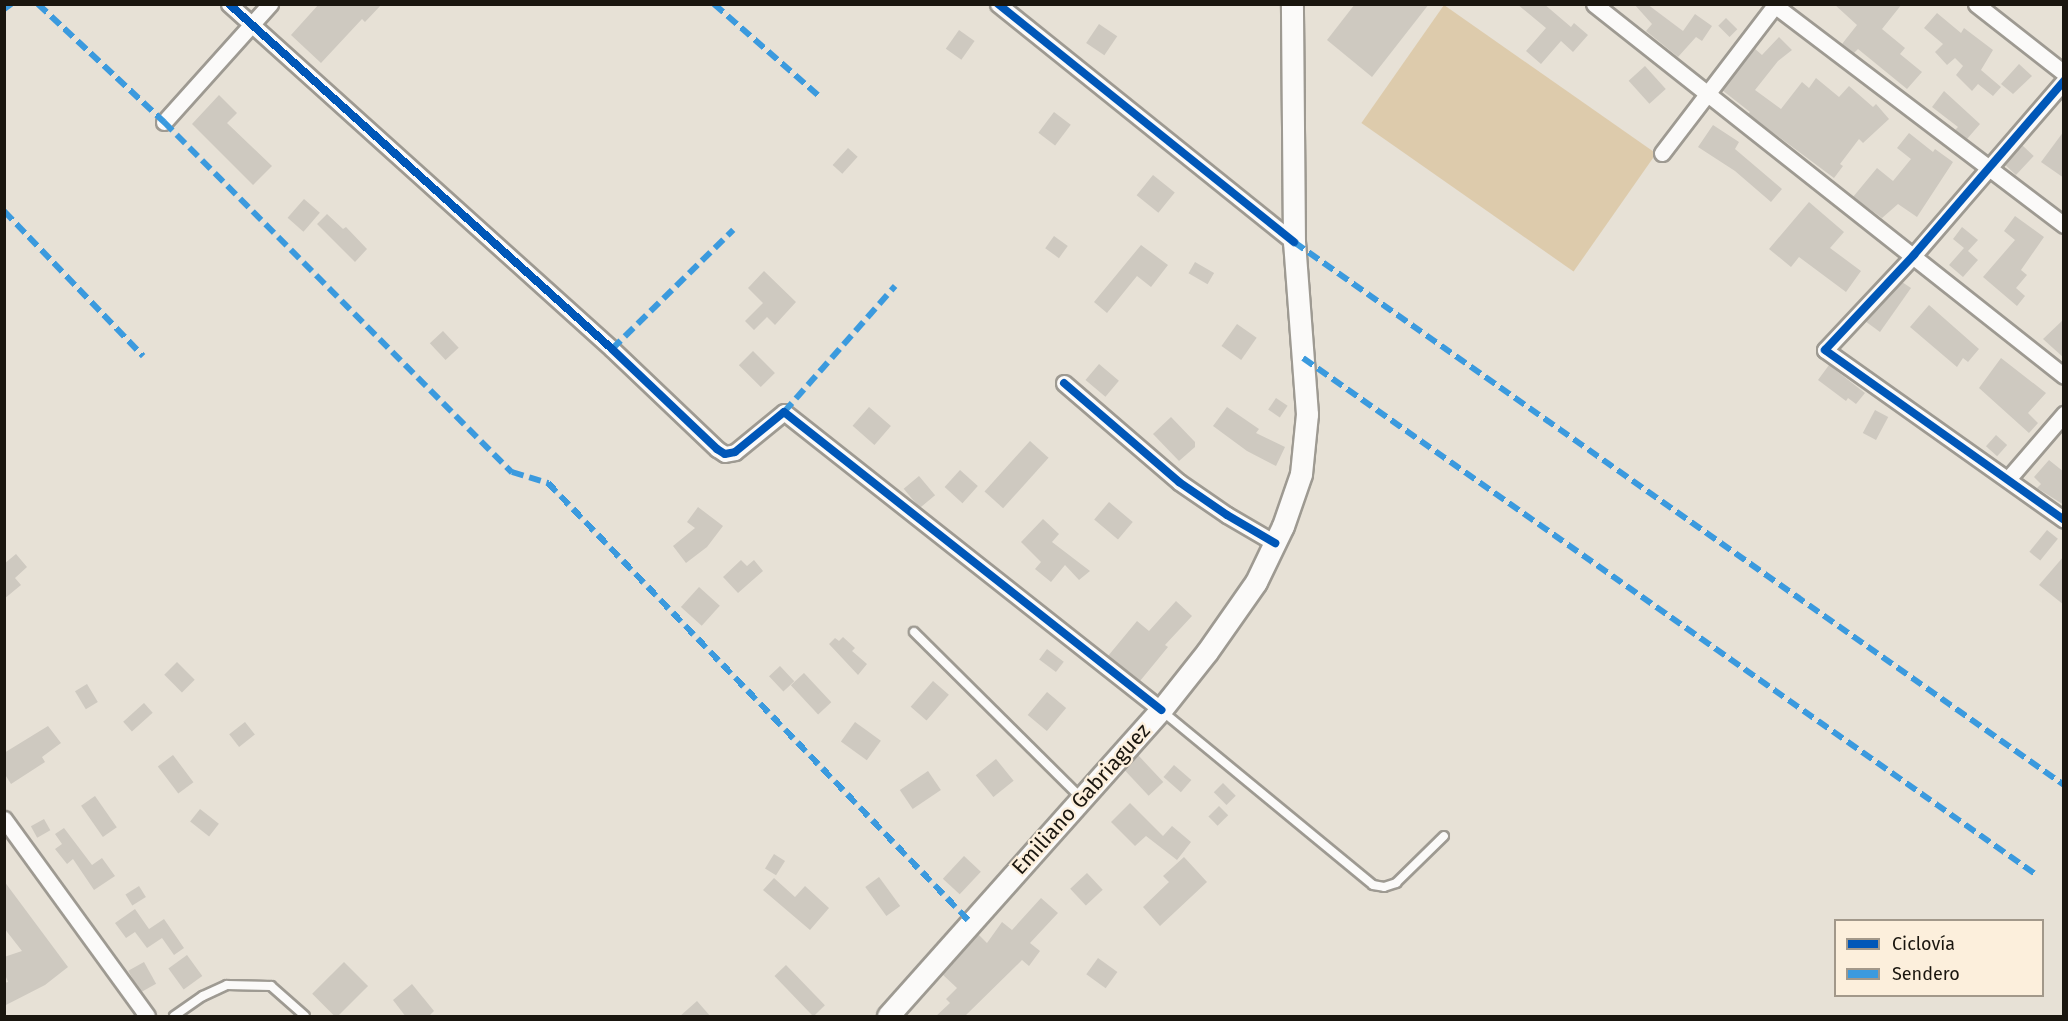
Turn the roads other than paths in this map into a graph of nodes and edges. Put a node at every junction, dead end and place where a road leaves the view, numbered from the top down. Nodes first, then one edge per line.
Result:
1 (229, 4) edge
2 (270, 4) edge
3 (998, 4) edge
4 (1292, 4) edge
5 (1594, 4) edge
6 (1976, 4) edge
7 (1775, 5) edge
8 (251, 24) junction
9 (2064, 73) edge
10 (2064, 81) edge
11 (1709, 93) junction
12 (164, 122) dead end
13 (1662, 153) dead end
14 (1988, 168) junction
15 (2064, 225) edge
16 (1294, 242) junction
17 (1914, 255) junction
18 (2064, 376) edge
19 (1064, 383) dead end
20 (2064, 414) edge
21 (2008, 478) junction
22 (2064, 520) edge
23 (1275, 543) junction
24 (914, 632) dead end
25 (1161, 710) junction
26 (1082, 799) junction
27 (4, 819) edge
28 (1444, 836) dead end
29 (147, 1017) edge
30 (174, 1017) edge
31 (305, 1017) edge
32 (888, 1017) edge

1 - 8 street
2 - 8 street
3 - 16 street
4 - 16 main road, Emiliano Gabriaguez
5 - 11 street
6 - 9 street
7 - 11 street
7 - 14 street
8 - 12 street
8 - 25 street
10 - 14 street
11 - 13 street
11 - 17 street
14 - 15 street
14 - 17 street
16 - 23 main road, Emiliano Gabriaguez
17 - 18 street
17 - 21 street
19 - 23 street
20 - 21 street
21 - 22 street
23 - 25 main road, Emiliano Gabriaguez
24 - 26 lane
25 - 26 main road, Emiliano Gabriaguez
25 - 28 lane
26 - 32 main road, Emiliano Gabriaguez
27 - 29 street
30 - 31 lane

